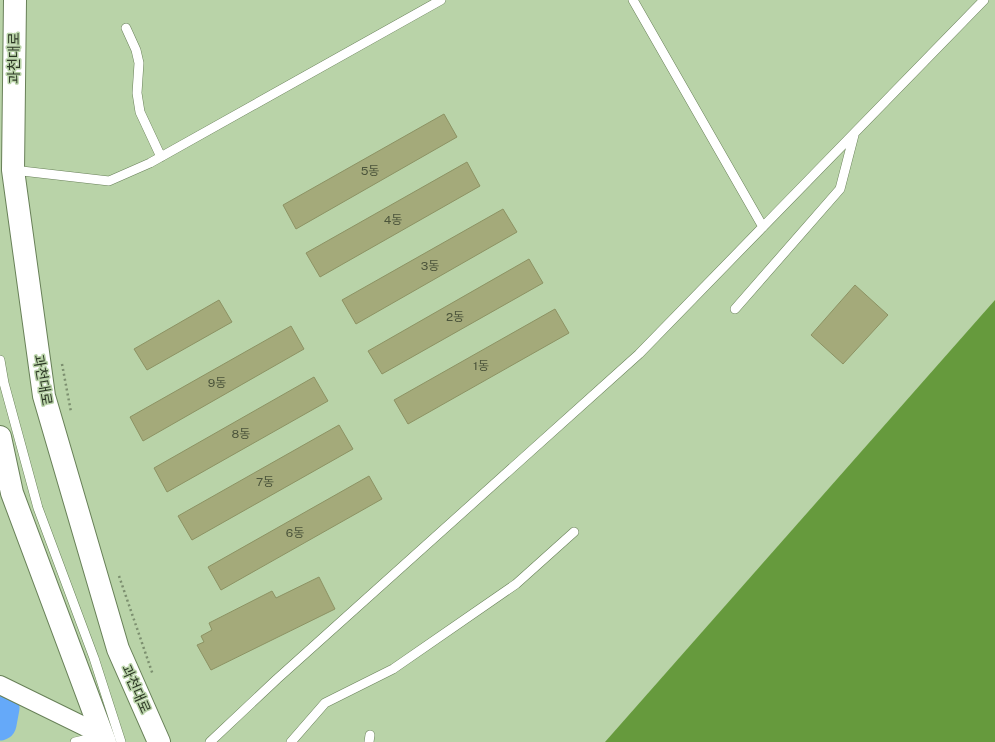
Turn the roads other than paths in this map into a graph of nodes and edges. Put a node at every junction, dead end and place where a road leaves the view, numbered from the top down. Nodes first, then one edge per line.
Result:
1 (15, 0) edge
2 (441, 0) edge
3 (633, 0) edge
4 (984, 0) edge
5 (126, 28) dead end
6 (854, 134) junction
7 (161, 157) junction
8 (7, 169) edge
9 (764, 227) junction
10 (735, 310) dead end
11 (0, 360) edge
12 (0, 437) edge
13 (574, 532) dead end
14 (0, 685) edge
15 (109, 740) edge
16 (75, 742) edge
17 (159, 742) edge
18 (210, 742) edge
19 (291, 742) edge

1 - 8 main road, 과천대로
2 - 7 lane
3 - 9 lane
4 - 6 lane
5 - 7 lane
6 - 9 lane
6 - 10 lane
7 - 8 lane
8 - 17 main road, 과천대로
9 - 18 lane
11 - 15 lane
12 - 15 main road
13 - 19 lane
14 - 15 street
15 - 16 lane

